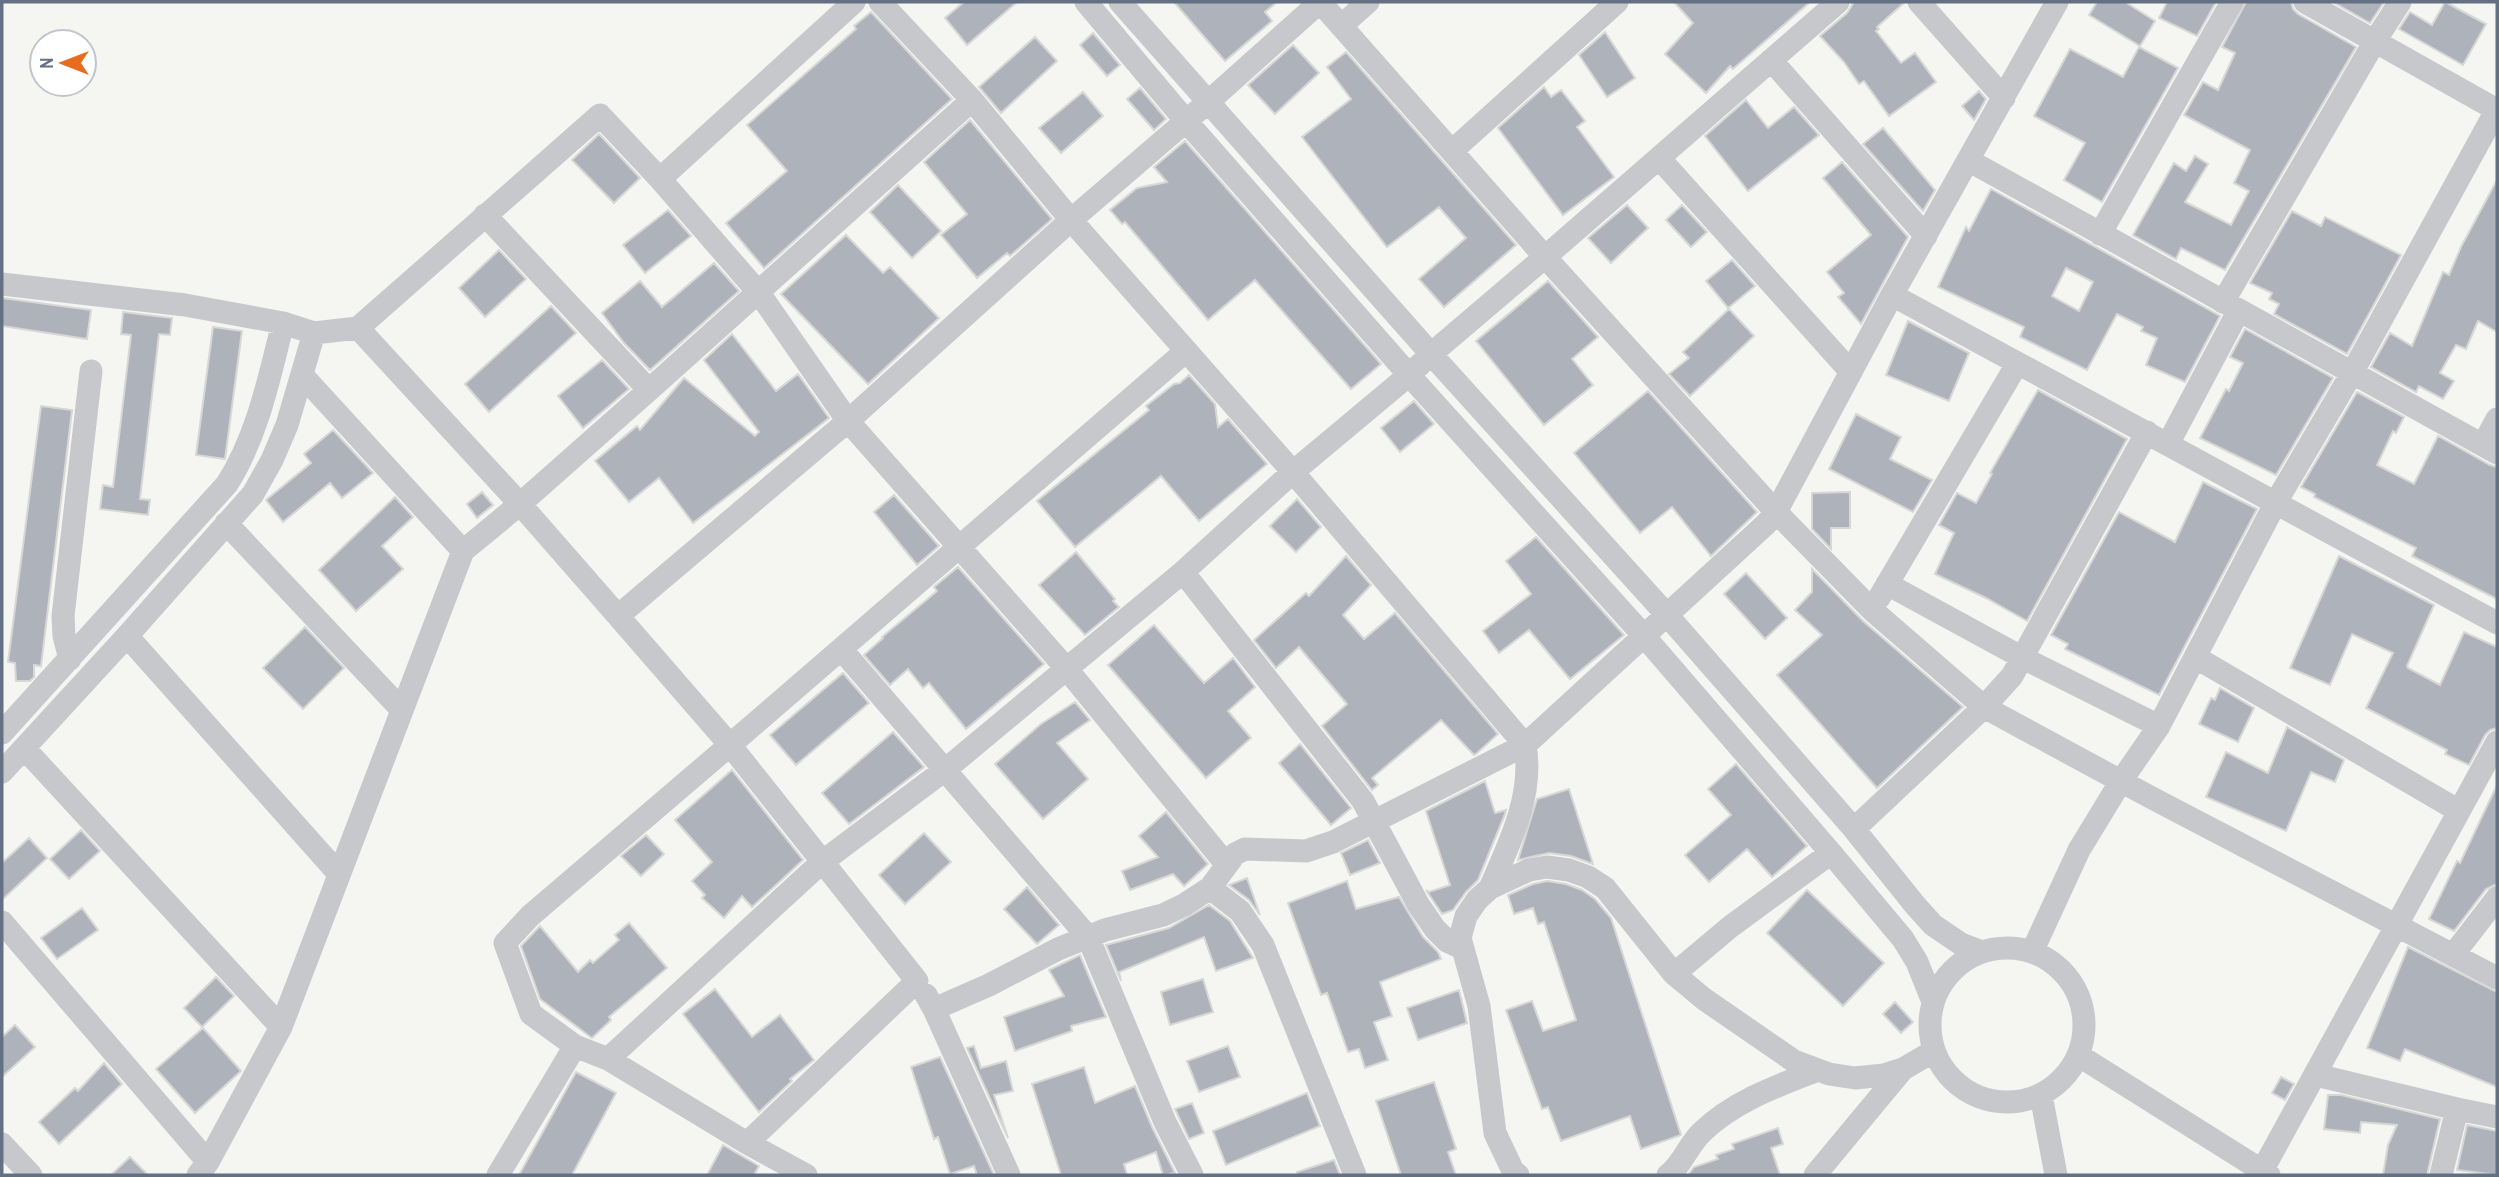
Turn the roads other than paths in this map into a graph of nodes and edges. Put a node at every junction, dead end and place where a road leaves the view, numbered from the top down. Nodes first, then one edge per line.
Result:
1 (854, 2) edge
2 (880, 2) edge
3 (1086, 2) edge
4 (1119, 2) edge
5 (1320, 2) edge
6 (1368, 2) edge
7 (1617, 2) edge
8 (1838, 2) edge
9 (1919, 2) edge
10 (2057, 2) edge
11 (2232, 2) edge
12 (2305, 2) edge
13 (2400, 2) edge
14 (1341, 26) junction
15 (2375, 41) junction
16 (1770, 60) junction
17 (2004, 98) junction
18 (972, 100) junction
19 (1208, 103) junction
20 (2497, 109) edge
21 (1186, 121) junction
22 (1452, 151) junction
23 (1659, 158) junction
24 (1968, 160) junction
25 (660, 179) junction
26 (485, 215) junction
27 (1071, 220) junction
28 (2100, 234) junction
29 (1926, 236) junction
30 (1545, 257) junction
31 (2, 284) edge
32 (759, 293) junction
33 (1892, 295) junction
34 (2231, 306) junction
35 (283, 323) junction
36 (358, 328) junction
37 (314, 332) junction
38 (1186, 351) junction
39 (1430, 354) junction
40 (2017, 364) junction
41 (91, 371) dead end
42 (1851, 372) junction
43 (2352, 373) junction
44 (302, 374) junction
45 (1409, 375) junction
46 (649, 390) junction
47 (2497, 419) edge
48 (848, 421) junction
49 (2147, 432) junction
50 (2168, 444) junction
51 (2490, 449) edge
52 (1293, 472) junction
53 (2276, 502) junction
54 (520, 504) junction
55 (1776, 512) junction
56 (226, 523) junction
57 (958, 546) junction
58 (463, 551) junction
59 (1182, 572) junction
60 (1887, 584) junction
61 (1872, 610) junction
62 (1667, 615) junction
63 (618, 616) junction
64 (2497, 623) edge
65 (127, 636) junction
66 (1644, 636) junction
67 (842, 650) junction
68 (2195, 657) junction
69 (2023, 658) junction
70 (70, 659) junction
71 (1066, 668) junction
72 (1984, 707) junction
73 (402, 710) junction
74 (2159, 726) junction
75 (2, 733) edge
76 (2497, 742) edge
77 (730, 745) junction
78 (1525, 745) junction
79 (24, 748) junction
80 (946, 769) junction
81 (2, 772) edge
82 (2121, 781) junction
83 (2459, 811) junction
84 (1374, 820) junction
85 (1854, 829) junction
86 (1831, 853) junction
87 (822, 862) junction
88 (1226, 864) junction
89 (339, 874) junction
90 (1210, 888) junction
91 (1490, 888) junction
92 (2497, 898) edge
93 (2, 922) edge
94 (2396, 925) junction
95 (1088, 937) junction
96 (1462, 948) junction
97 (1982, 952) junction
98 (2032, 952) junction
99 (2453, 955) junction
100 (1674, 974) junction
101 (2497, 978) edge
102 (917, 981) junction
103 (1933, 1002) junction
104 (934, 1009) junction
105 (281, 1027) junction
106 (575, 1046) junction
107 (1934, 1051) junction
108 (2078, 1055) junction
109 (608, 1059) junction
110 (1903, 1069) junction
111 (1818, 1070) junction
112 (2316, 1075) junction
113 (2040, 1095) junction
114 (2457, 1109) junction
115 (2497, 1117) edge
116 (747, 1143) junction
117 (2, 1144) edge
118 (203, 1169) edge
119 (2262, 1174) edge
120 (31, 1175) edge
121 (499, 1175) edge
122 (806, 1175) edge
123 (1009, 1175) edge
124 (1192, 1175) edge
125 (1355, 1175) edge
126 (1518, 1175) edge
127 (1668, 1175) edge
128 (1815, 1175) edge
129 (2056, 1175) edge
130 (2441, 1175) edge

1 - 25 street
2 - 18 street
3 - 21 street
4 - 19 street
5 - 14 street
5 - 19 street
6 - 14 street
7 - 22 street
8 - 16 street
9 - 17 street
10 - 17 street
11 - 28 street
12 - 15 street
13 - 15 street
14 - 22 street
15 - 20 street
15 - 34 street
16 - 23 street
16 - 29 street
17 - 24 street
18 - 27 street
18 - 32 street
19 - 21 street
19 - 39 street
20 - 43 street
21 - 27 street
21 - 45 street
22 - 30 street
23 - 30 street
23 - 42 street
24 - 28 street
24 - 29 street
25 - 26 street
25 - 32 street
26 - 36 street
26 - 46 street
27 - 38 street
27 - 48 street
28 - 34 street
29 - 33 street
30 - 39 street
30 - 55 street
31 - 35 street
32 - 46 street
32 - 48 street
33 - 40 street
33 - 42 street
34 - 43 street
34 - 50 street
35 - 37 street
35 - 70 street
36 - 37 street
36 - 54 street
37 - 44 street
38 - 52 street
38 - 57 street
39 - 45 street
39 - 62 street
40 - 49 street
40 - 60 street
41 - 70 street
42 - 55 street
43 - 51 street
43 - 53 street
44 - 56 street
44 - 58 street
45 - 52 street
45 - 66 street
46 - 54 street
47 - 51 street
48 - 57 street
48 - 63 street
49 - 50 street
49 - 69 street
50 - 53 street
52 - 59 street
52 - 78 street
53 - 64 street
53 - 68 street
54 - 58 street
54 - 63 street
55 - 61 street
55 - 62 street
56 - 65 street
56 - 73 street
57 - 67 street
57 - 71 street
58 - 73 street
59 - 71 street
59 - 84 street
60 - 61 street
60 - 69 street
61 - 72 street
62 - 66 street
62 - 85 street
63 - 77 street
65 - 79 street
65 - 89 street
66 - 78 street
66 - 86 street
67 - 77 street
67 - 80 street
68 - 74 street
68 - 83 street
69 - 72 street
69 - 74 street
70 - 75 street
71 - 80 street
71 - 88 street
72 - 82 street
72 - 85 street
73 - 89 street
74 - 82 street
76 - 83 street
77 - 87 street
77 - 106 street
78 - 84 street
78 - 91 street
79 - 81 street
79 - 105 street
80 - 87 street
80 - 95 street
82 - 94 street
82 - 98 street
83 - 94 street
84 - 88 street
84 - 96 street
85 - 97 street
86 - 100 street
86 - 103 street
87 - 102 street
87 - 109 street
88 - 90 street
89 - 105 street
90 - 95 street
90 - 125 street
91 - 96 street
91 - 100 street
92 - 99 street
93 - 118 street
94 - 99 street
94 - 112 street
95 - 104 street
95 - 124 street
96 - 126 street
97 - 98 street
97 - 103 street
98 - 108 street
99 - 101 street
100 - 111 street
102 - 104 street
102 - 116 street
103 - 107 street
104 - 123 street
105 - 118 street
106 - 109 street
106 - 121 street
107 - 110 street
107 - 113 street
108 - 113 street
108 - 119 street
109 - 116 street
110 - 111 street
110 - 128 street
111 - 127 street
112 - 114 street
112 - 119 street
113 - 129 street
114 - 115 street
114 - 130 street
116 - 122 street
117 - 120 street

